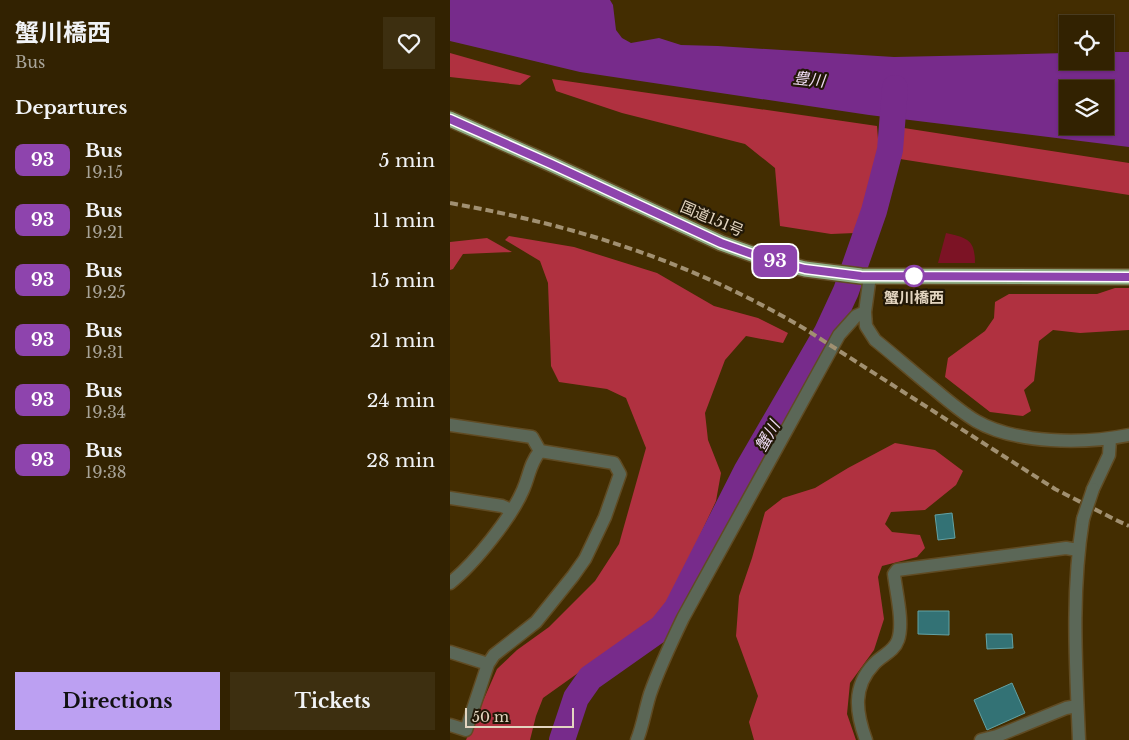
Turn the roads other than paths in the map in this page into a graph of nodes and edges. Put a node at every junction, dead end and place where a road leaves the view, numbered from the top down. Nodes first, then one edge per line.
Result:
1 (450, 119) edge
2 (866, 276) junction
3 (1129, 277) edge
4 (865, 312) junction
5 (450, 425) edge
6 (1129, 436) edge
7 (1110, 439) junction
8 (540, 451) junction
9 (450, 498) edge
10 (511, 510) junction
11 (1078, 550) junction
12 (450, 583) edge
13 (450, 652) edge
14 (488, 664) junction
15 (1077, 706) junction
16 (450, 725) edge
17 (637, 740) edge
18 (866, 740) edge
19 (981, 740) edge
20 (1079, 740) edge

1 - 2 highway, 国道151号
2 - 3 highway, 国道151号
2 - 4 street
4 - 7 street
4 - 17 street
5 - 8 street
6 - 7 street
7 - 11 street, bridge
8 - 10 street
8 - 14 street
9 - 10 street
10 - 12 street
11 - 15 street
11 - 18 street
13 - 14 street
14 - 16 street
15 - 19 street
15 - 20 street

